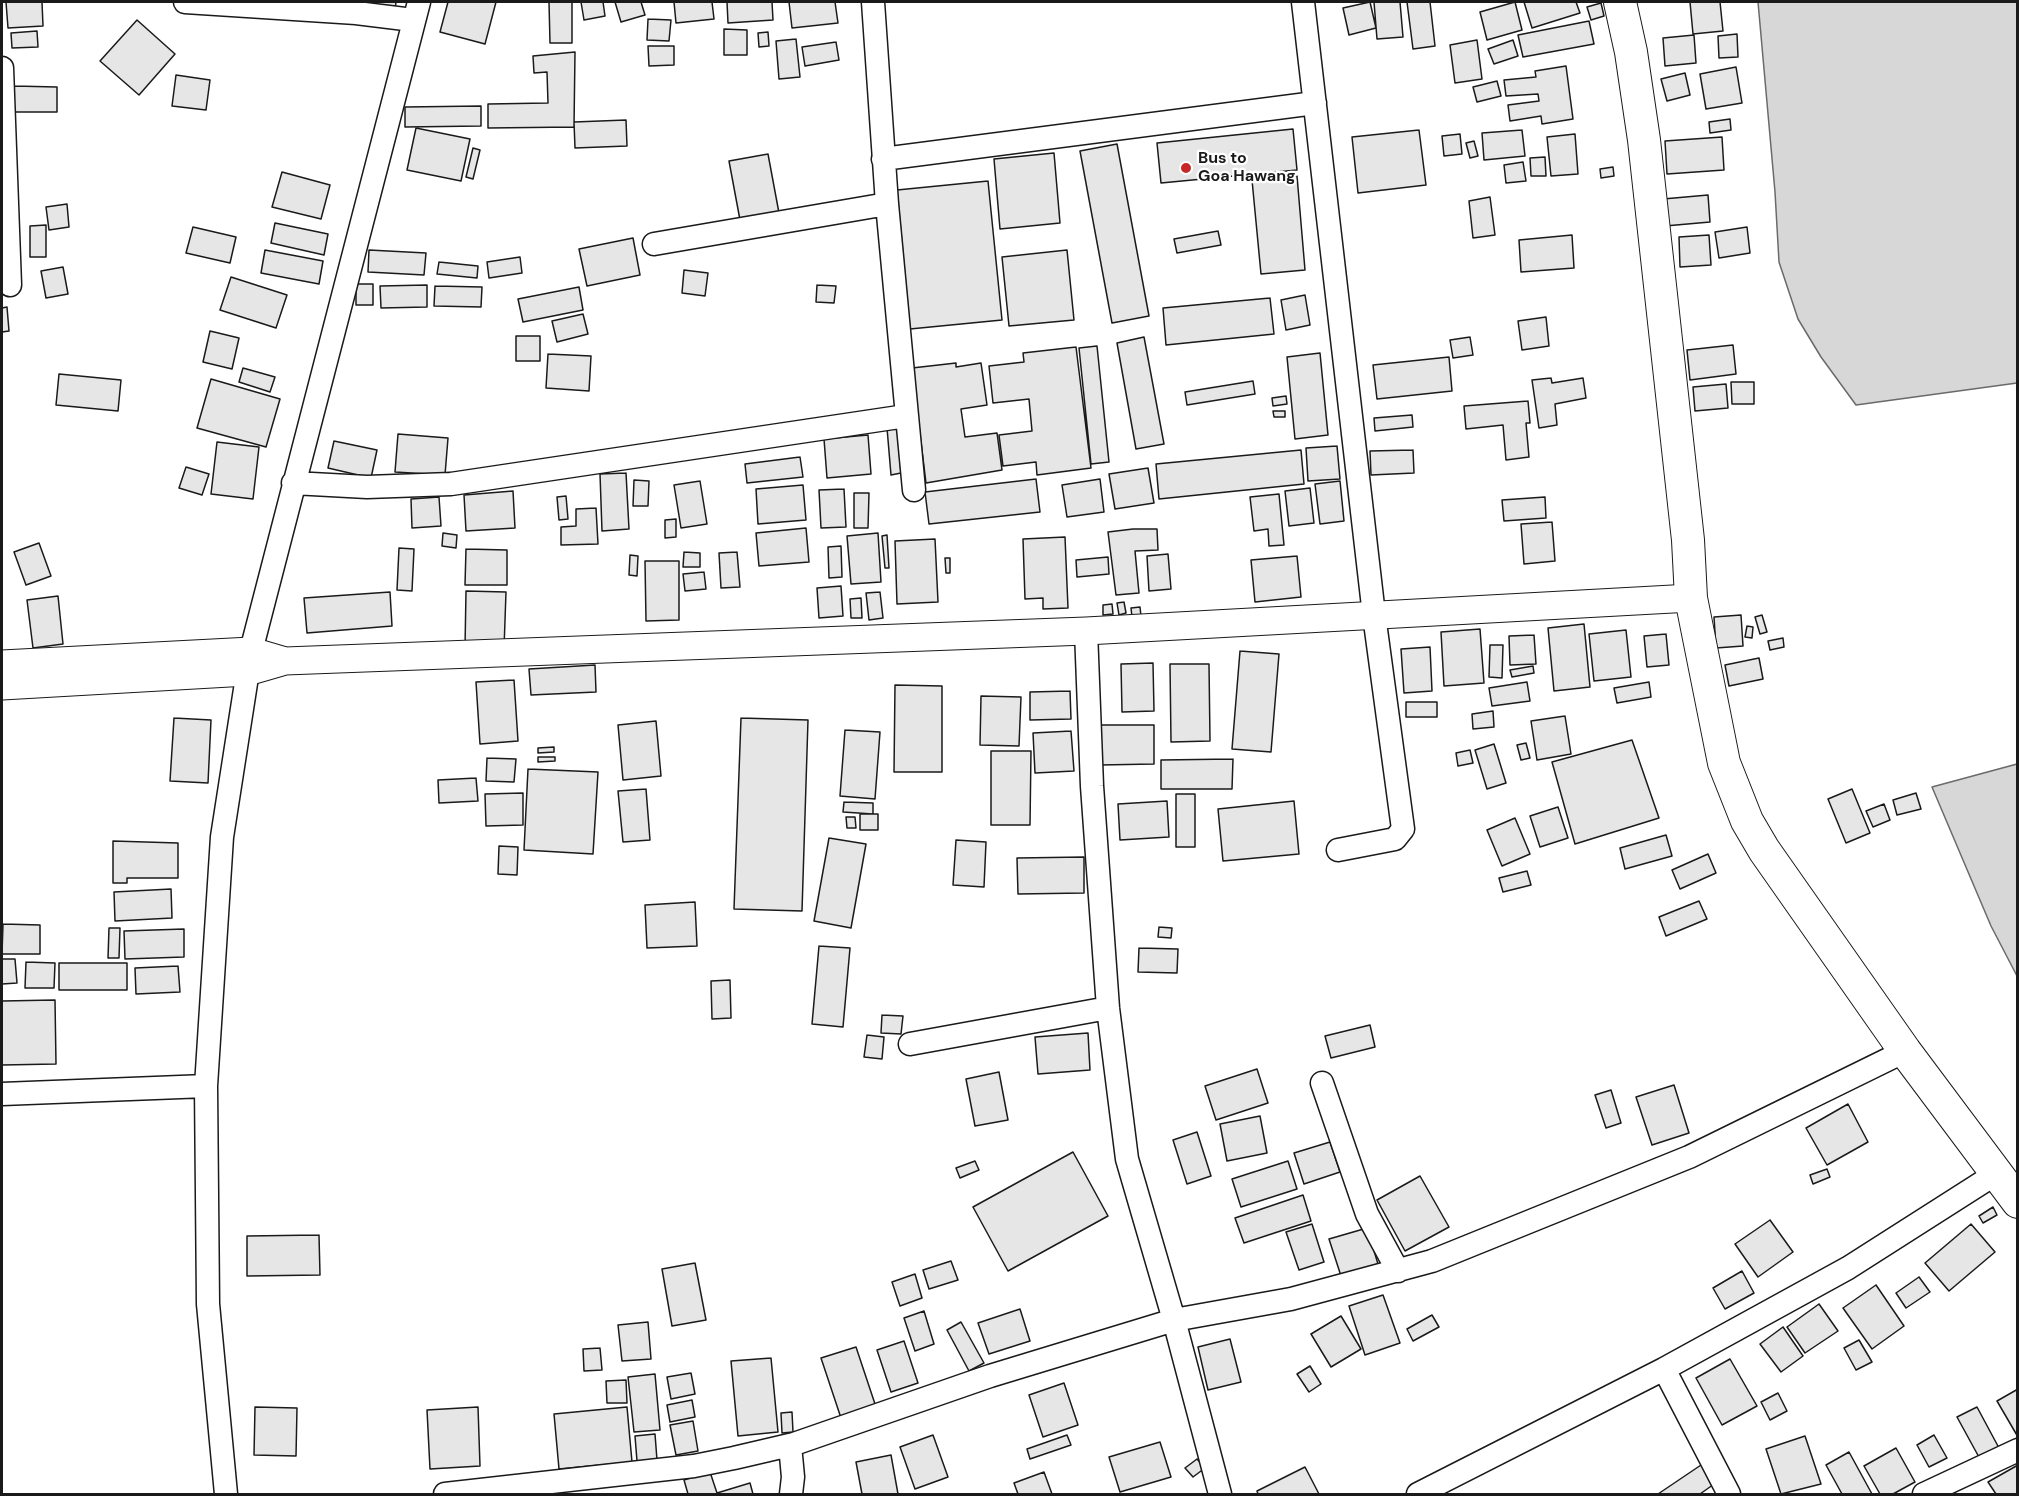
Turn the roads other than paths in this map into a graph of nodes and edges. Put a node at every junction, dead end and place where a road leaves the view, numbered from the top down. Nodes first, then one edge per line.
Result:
1 (185, 2) edge
2 (873, 2) edge
3 (1303, 2) edge
4 (1620, 2) edge
5 (416, 11) edge
6 (2, 68) edge
7 (1315, 103) junction
8 (883, 159) junction
9 (886, 204) junction
10 (654, 244) dead end
11 (10, 285) dead end
12 (906, 416) junction
13 (293, 483) junction
14 (914, 490) dead end
15 (1691, 598) junction
16 (1374, 615) junction
17 (1086, 631) junction
18 (249, 662) junction
19 (2, 664) edge
20 (2, 686) edge
21 (1338, 850) dead end
22 (1108, 1008) junction
23 (910, 1044) dead end
24 (1905, 1051) junction
25 (1323, 1083) dead end
26 (206, 1086) junction
27 (2, 1094) edge
28 (1997, 1173) junction
29 (2018, 1202) edge
30 (1398, 1271) junction
31 (1174, 1320) junction
32 (1664, 1369) junction
33 (790, 1444) junction
34 (2018, 1450) edge
35 (226, 1494) edge
36 (445, 1494) edge
37 (791, 1494) edge
38 (1220, 1494) edge
39 (1418, 1494) edge
40 (1729, 1494) edge
41 (1924, 1494) edge

1 - 5 street
2 - 8 street
3 - 7 street
4 - 15 highway
5 - 13 street
6 - 11 street
7 - 8 street
7 - 16 street
8 - 9 street
9 - 10 street
9 - 12 street
12 - 13 street
12 - 14 street
13 - 18 street
15 - 16 main road
15 - 24 highway
16 - 17 main road
16 - 21 street
17 - 18 main road
17 - 22 street
18 - 19 main road
18 - 20 main road
18 - 26 street
22 - 23 street
22 - 31 street
24 - 28 highway
24 - 30 street
25 - 30 street
26 - 27 street
26 - 35 street
28 - 29 highway
28 - 32 street
30 - 31 street
31 - 33 street
31 - 38 street
32 - 39 street
32 - 40 street
33 - 36 street
33 - 37 street
34 - 41 street

